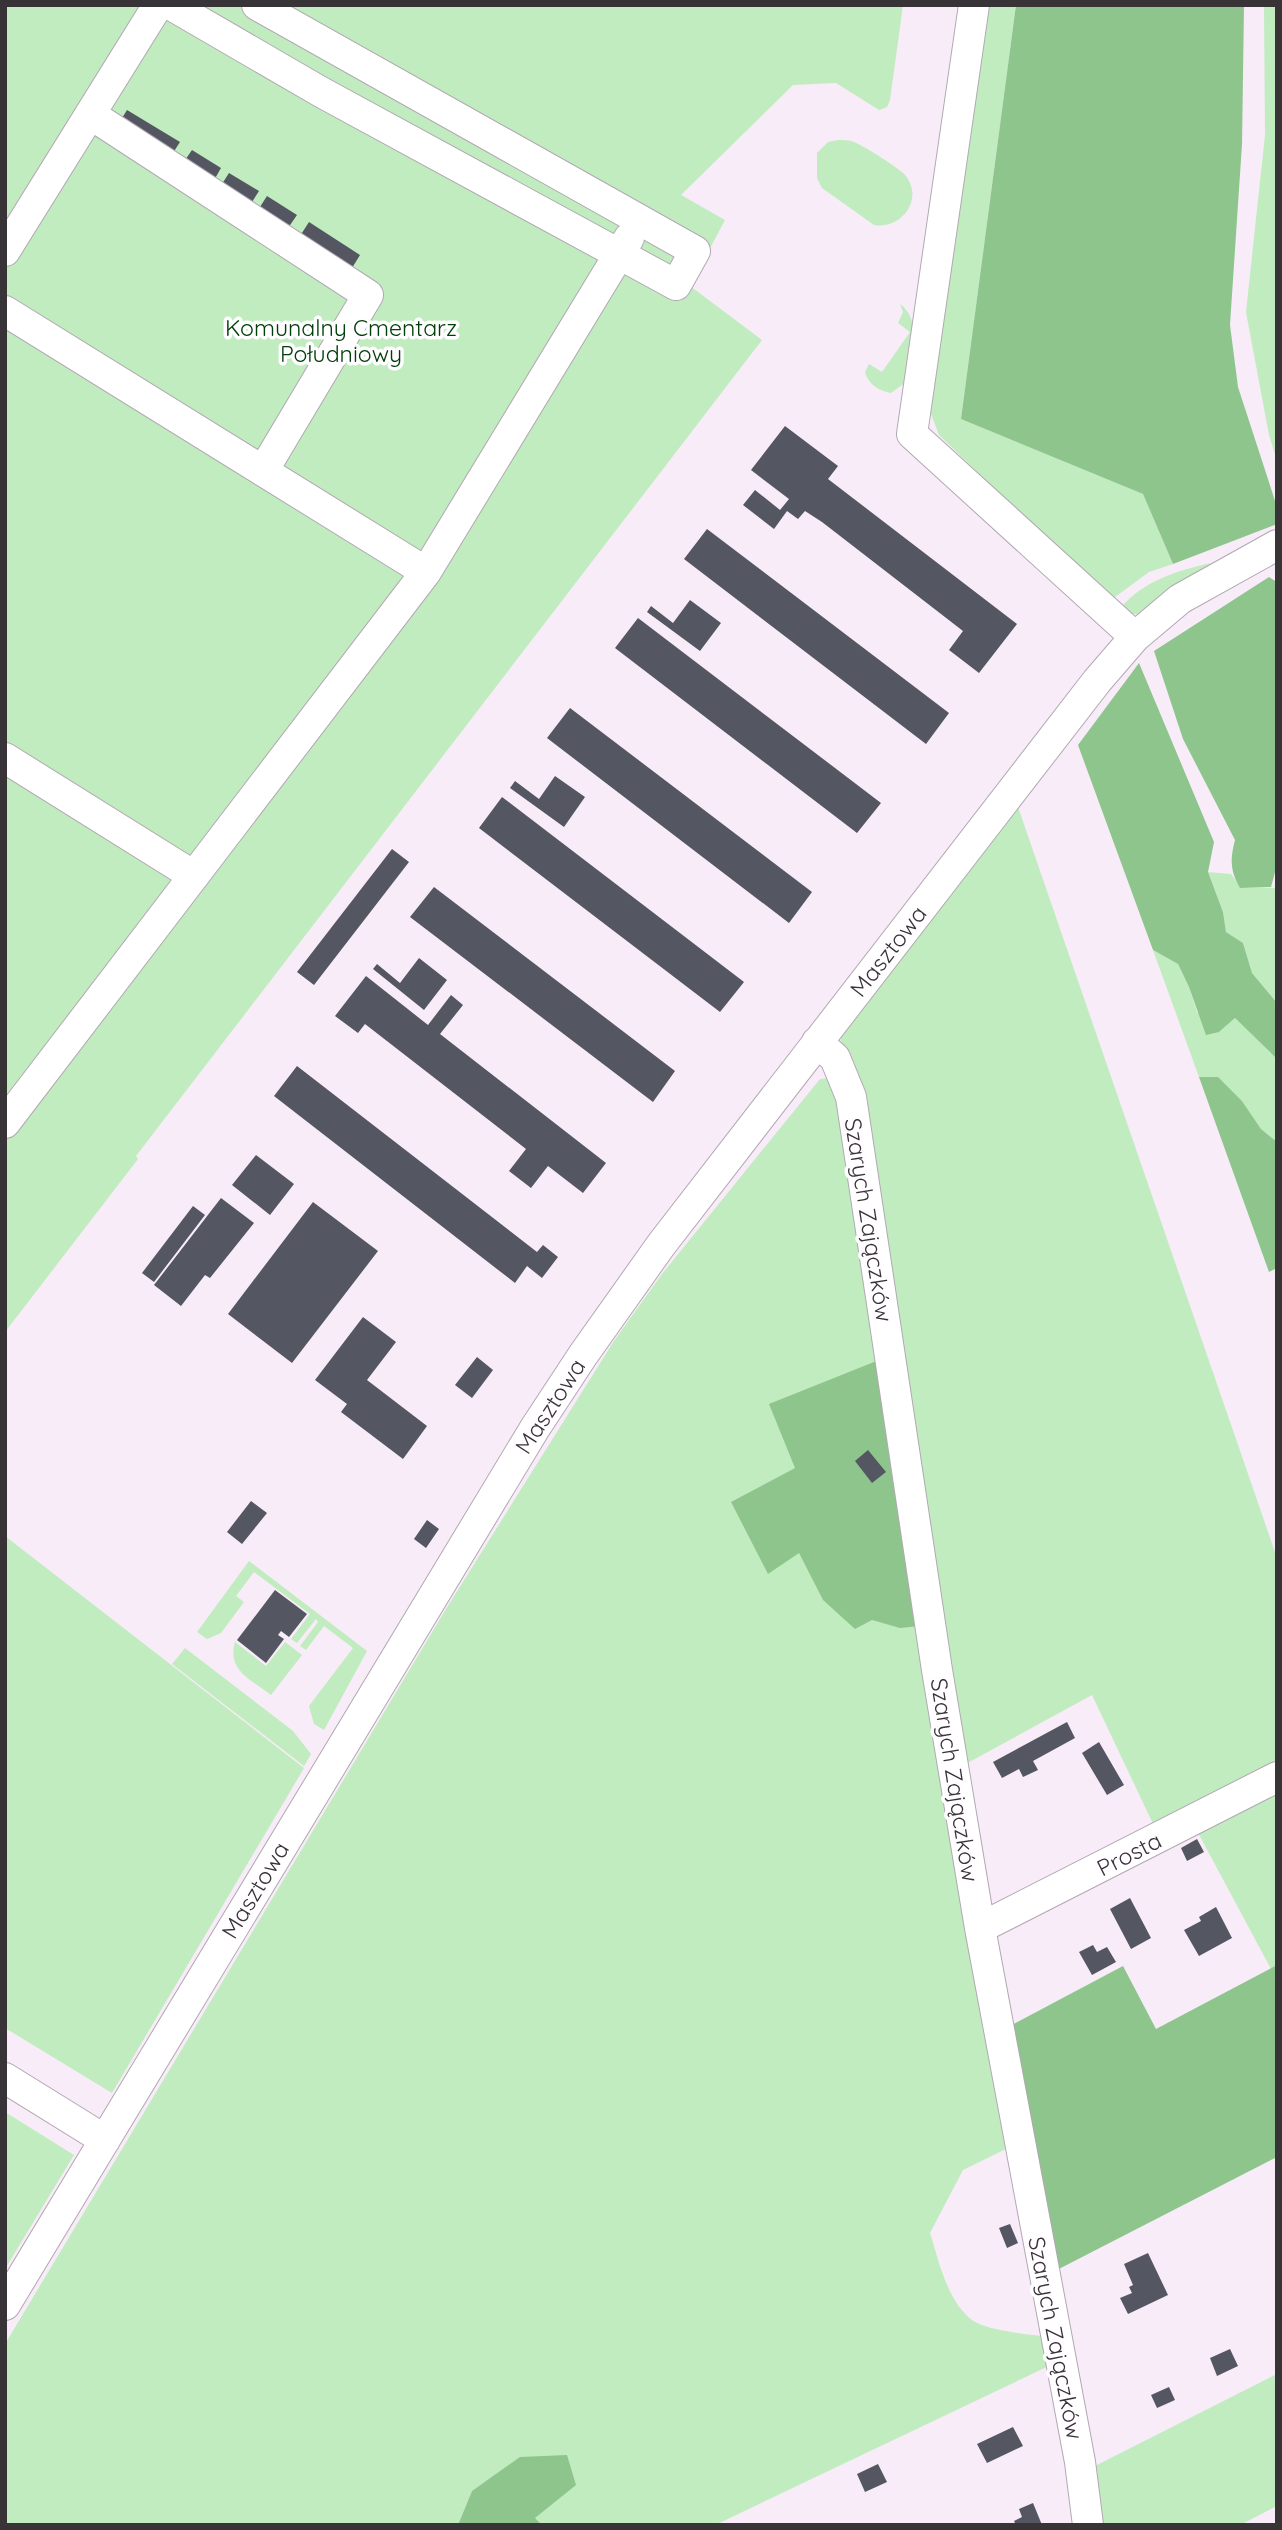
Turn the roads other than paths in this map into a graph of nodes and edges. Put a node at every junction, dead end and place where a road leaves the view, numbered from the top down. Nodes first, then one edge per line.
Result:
1 (158, 5) edge
2 (172, 5) edge
3 (257, 5) edge
4 (974, 5) edge
5 (90, 114) junction
6 (639, 219) junction
7 (5, 251) edge
8 (620, 254) junction
9 (5, 311) edge
10 (262, 471) junction
11 (1277, 545) edge
12 (426, 572) junction
13 (1135, 637) junction
14 (5, 758) edge
15 (194, 876) junction
16 (817, 1042) junction
17 (5, 1123) edge
18 (1277, 1777) edge
19 (980, 1928) junction
20 (5, 2078) edge
21 (106, 2140) junction
22 (5, 2305) edge
23 (1088, 2525) edge

1 - 5 street
2 - 8 street
3 - 6 street
4 - 13 street
5 - 7 street
5 - 10 street
6 - 8 street
6 - 8 street
8 - 12 street
9 - 10 street
10 - 12 street
11 - 13 street, Masztowa
12 - 15 street
13 - 16 street, Masztowa
14 - 15 street
15 - 17 street
16 - 19 street, Szarych Zajączków
16 - 21 street, Masztowa
18 - 19 street, Prosta
19 - 23 street, Szarych Zajączków
20 - 21 street
21 - 22 street, Masztowa

